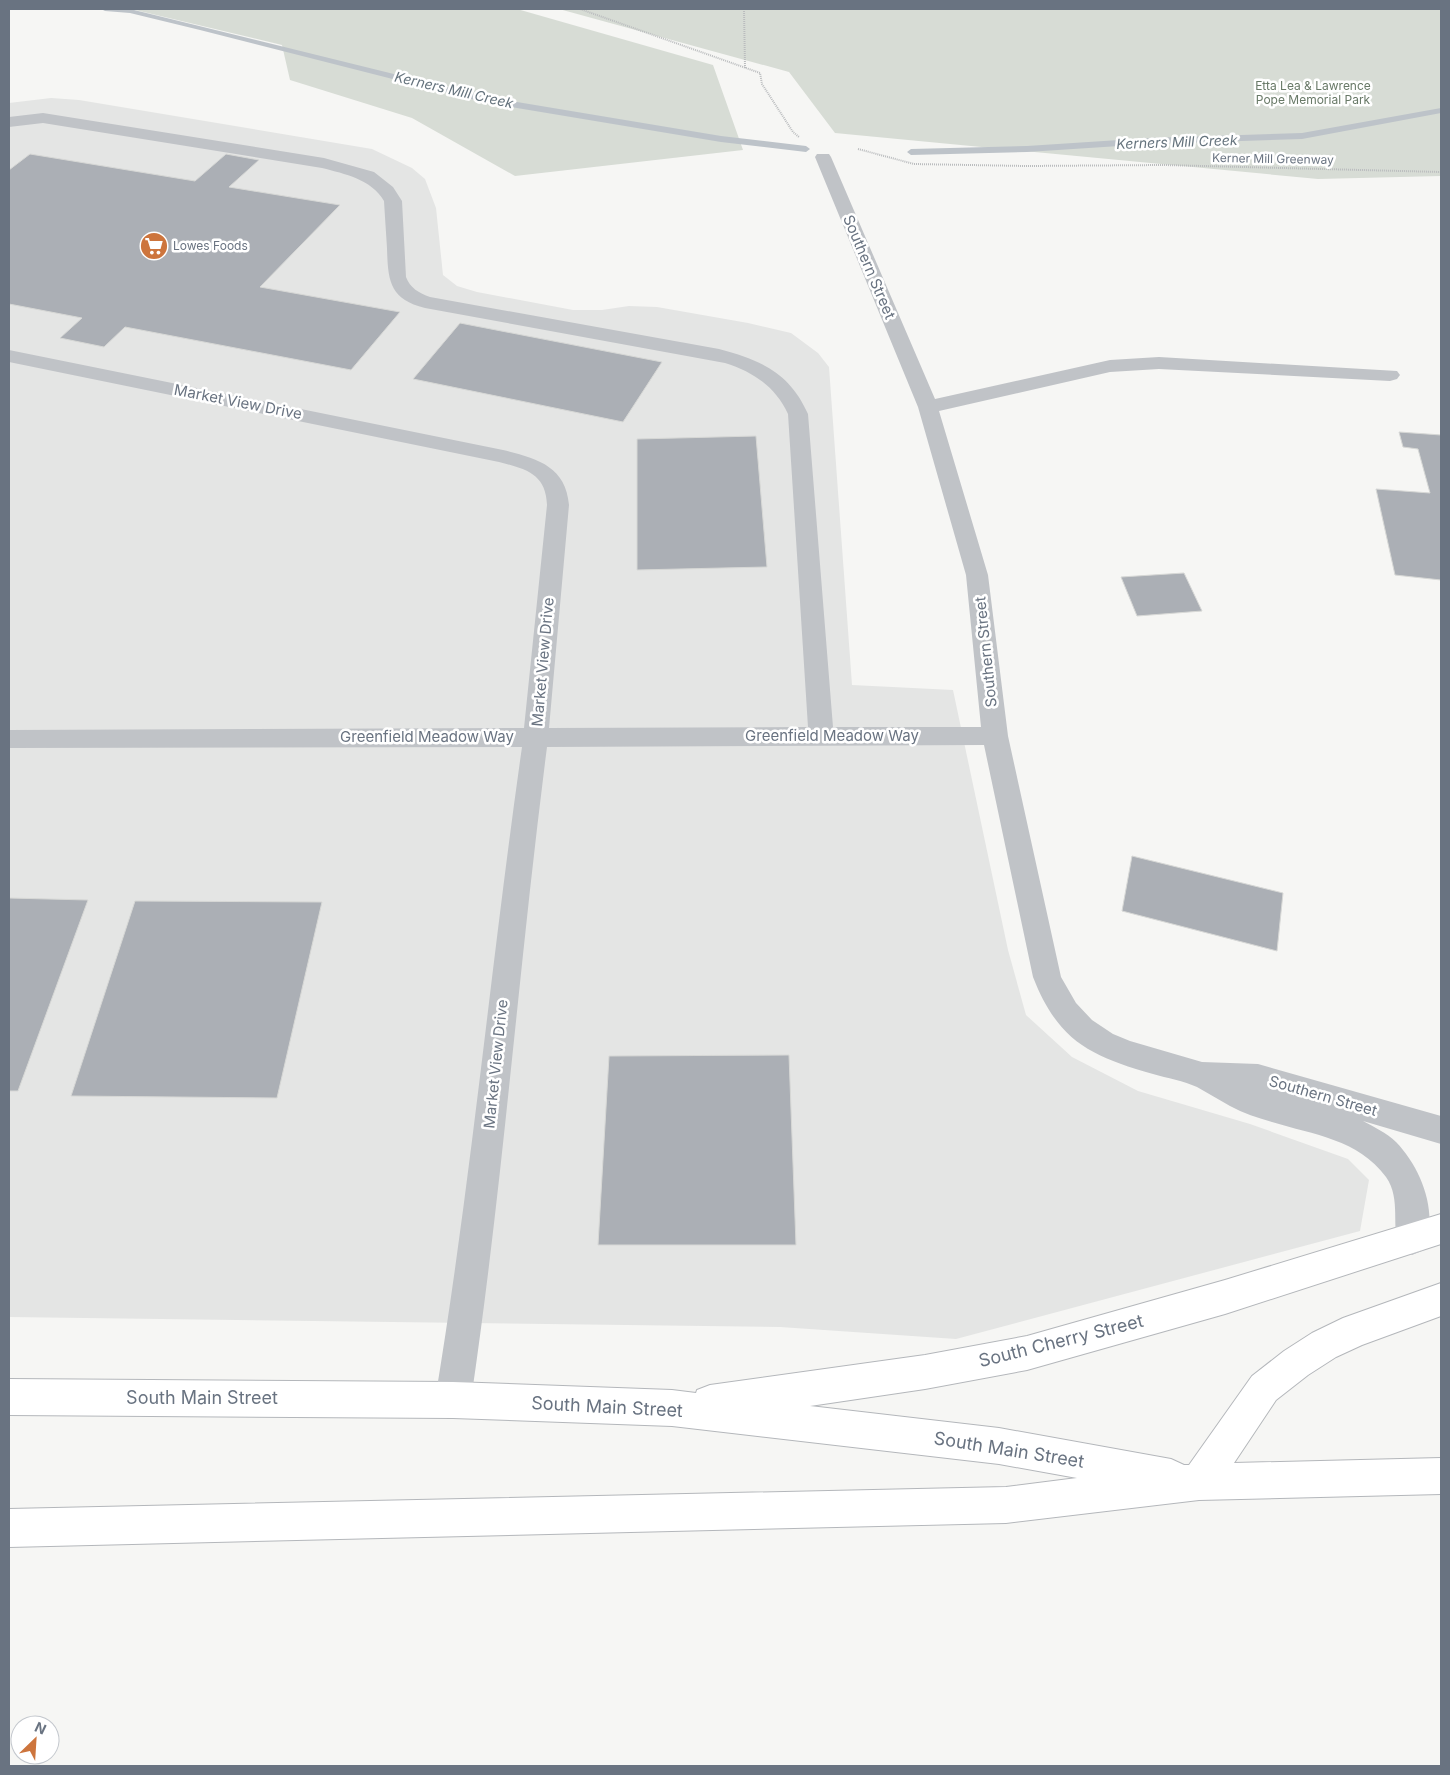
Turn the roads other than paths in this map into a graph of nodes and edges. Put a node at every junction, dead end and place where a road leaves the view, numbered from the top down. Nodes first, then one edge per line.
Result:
1 (9, 122) edge
2 (823, 157) dead end
3 (9, 356) edge
4 (1390, 375) dead end
5 (928, 407) junction
6 (821, 736) junction
7 (995, 736) junction
8 (536, 737) junction
9 (9, 739) edge
10 (1202, 1075) junction
11 (1441, 1130) edge
12 (1427, 1234) edge
13 (1441, 1300) edge
14 (9, 1397) edge
15 (453, 1400) junction
16 (672, 1408) junction
17 (1441, 1476) edge
18 (1199, 1482) junction
19 (9, 1528) edge

1 - 6 street
2 - 5 street, Southern Street
3 - 8 street, Market View Drive
4 - 5 street
5 - 7 street, Southern Street
6 - 7 street, Greenfield Meadow Way
6 - 8 street, Greenfield Meadow Way
7 - 10 street, Southern Street
8 - 9 street, Greenfield Meadow Way
8 - 15 street, Market View Drive
10 - 11 street, Southern Street
10 - 12 street, Southern Street
12 - 16 main road, South Cherry Street
13 - 18 main road
14 - 15 main road, South Main Street
15 - 16 main road, South Main Street
16 - 18 main road, South Main Street
17 - 18 main road, South Main Street
18 - 19 main road, South Main Street

